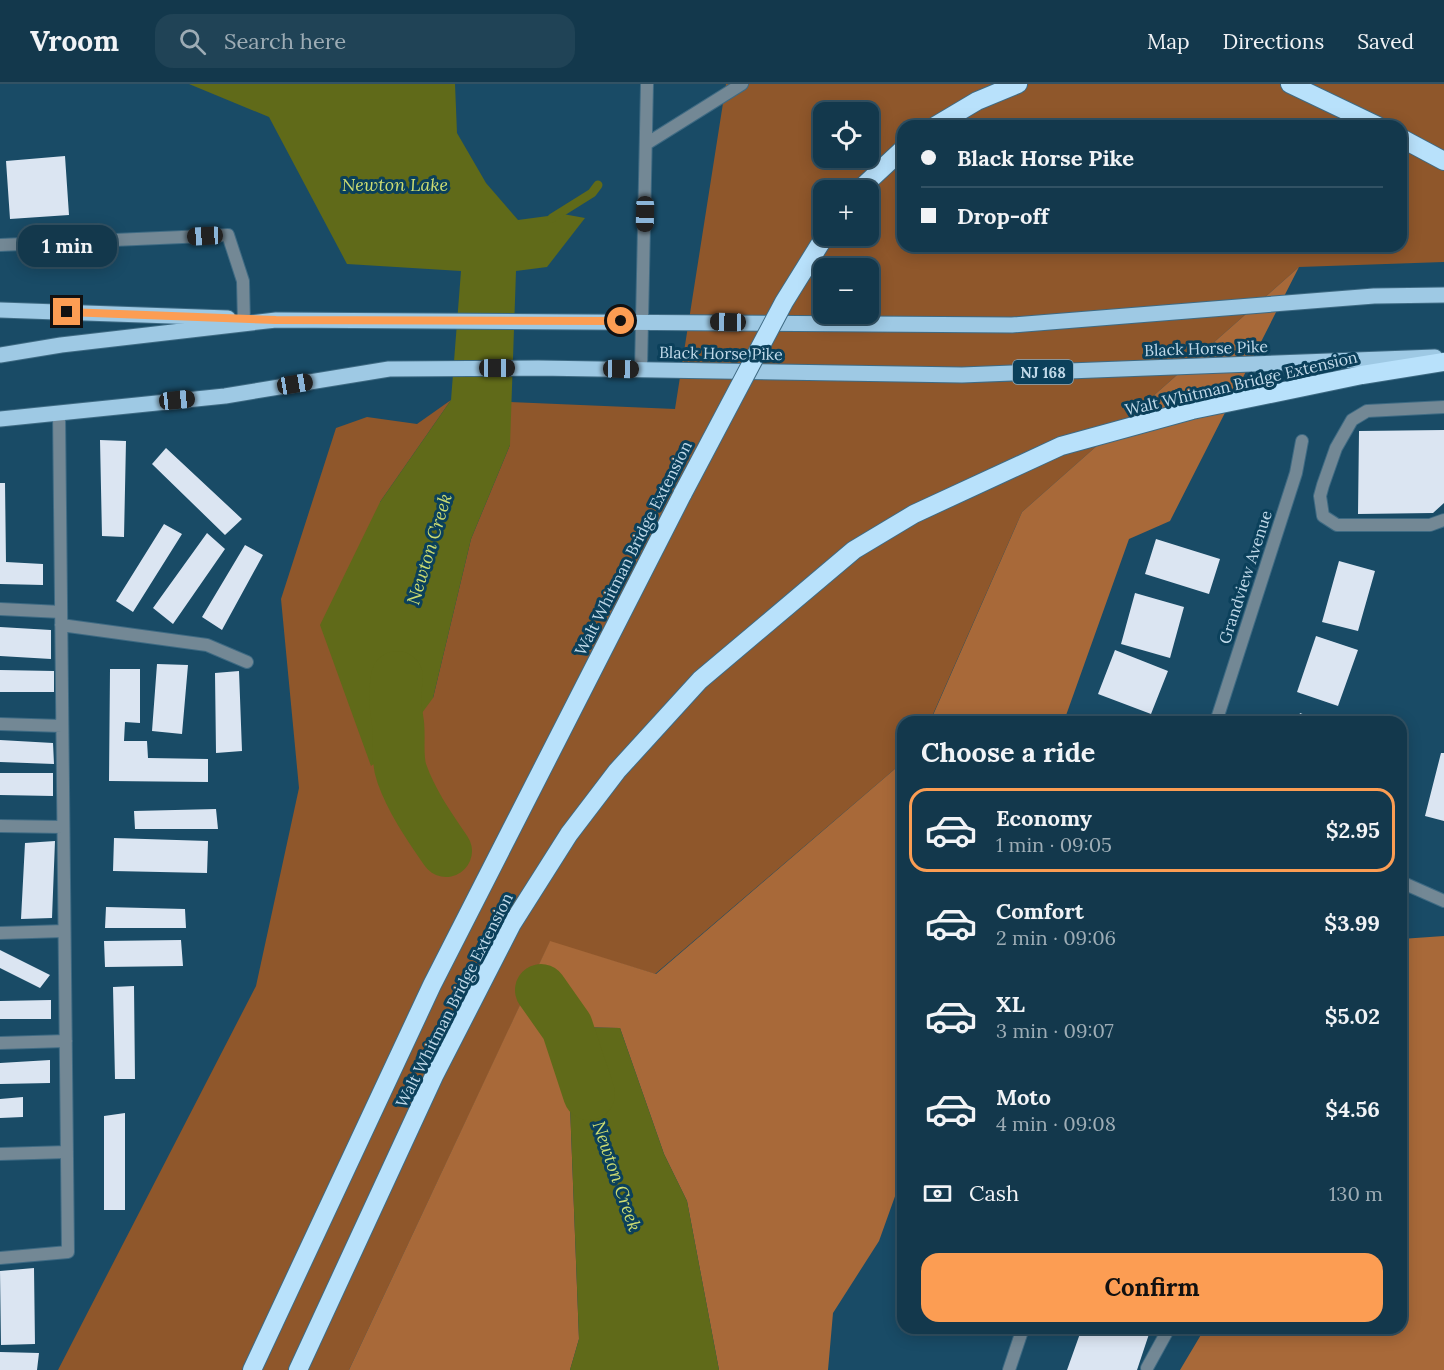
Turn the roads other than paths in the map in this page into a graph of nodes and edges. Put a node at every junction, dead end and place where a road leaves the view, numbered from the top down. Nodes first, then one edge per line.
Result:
1 (647, 84) edge
2 (742, 84) edge
3 (1018, 84) edge
4 (1297, 86) edge
5 (945, 120) edge
6 (1366, 120) edge
7 (1407, 141) edge
8 (646, 144) junction
9 (897, 155) edge
10 (1444, 161) edge
11 (870, 180) edge
12 (0, 245) edge
13 (819, 246) edge
14 (1444, 295) edge
15 (0, 310) edge
16 (244, 321) junction
17 (642, 321) junction
18 (0, 356) edge
19 (1444, 356) edge
20 (1444, 362) edge
21 (641, 369) junction
22 (1444, 406) edge
23 (59, 413) junction
24 (0, 419) edge
25 (1302, 441) dead end
26 (1444, 520) edge
27 (0, 609) edge
28 (61, 618) junction
29 (247, 662) dead end
30 (1217, 716) edge
31 (0, 724) edge
32 (62, 726) junction
33 (0, 826) edge
34 (63, 827) junction
35 (1407, 885) edge
36 (1444, 901) edge
37 (64, 931) junction
38 (0, 933) edge
39 (66, 1041) junction
40 (0, 1044) edge
41 (67, 1152) junction
42 (0, 1154) edge
43 (0, 1258) edge
44 (1021, 1334) edge
45 (1165, 1334) edge
46 (1147, 1368) dead end
47 (252, 1370) edge
48 (298, 1370) edge
49 (1009, 1370) edge

1 - 8 street
2 - 8 street
3 - 5 highway
4 - 6 highway
7 - 10 highway
8 - 17 street
9 - 11 highway
12 - 16 street
13 - 47 highway, Walt Whitman Bridge Extension, bridge
14 - 17 main road, Black Horse Pike
15 - 16 main road
16 - 17 main road, Black Horse Pike
16 - 18 main road, Black Horse Pike
17 - 21 street
19 - 21 main road, Black Horse Pike / NJ 168
20 - 48 highway, Walt Whitman Bridge Extension
21 - 23 main road, Black Horse Pike / NJ 168
22 - 26 street
23 - 24 main road, Black Horse Pike / NJ 168
23 - 28 street
25 - 30 street, Grandview Avenue
27 - 28 street
28 - 29 street
28 - 32 street
31 - 32 street
32 - 34 street
33 - 34 street
34 - 37 street
35 - 36 street
37 - 38 street
37 - 39 street
39 - 40 street
39 - 41 street
41 - 42 street
41 - 43 street
44 - 49 street
45 - 46 street

